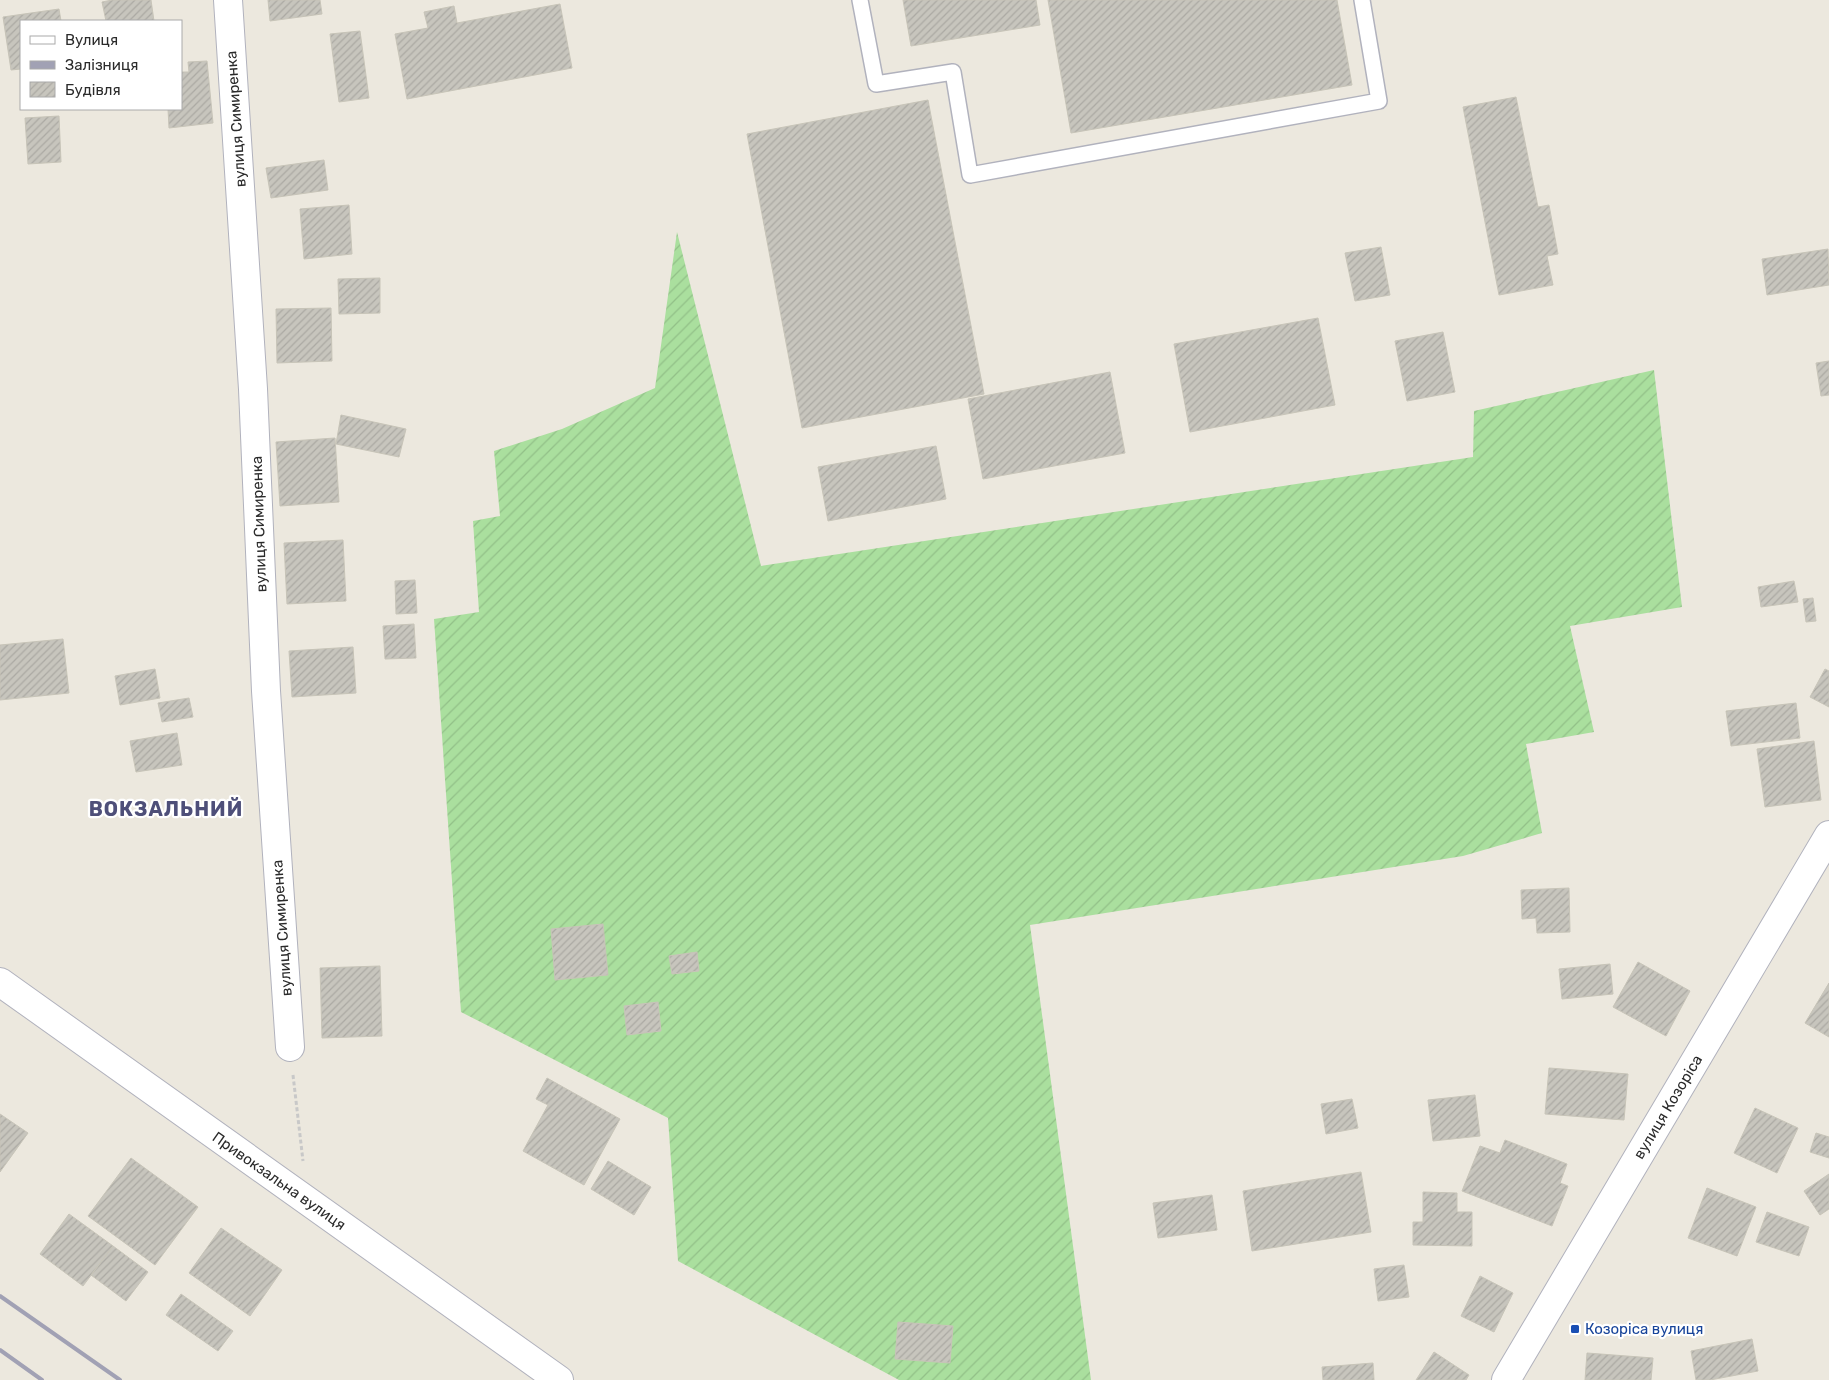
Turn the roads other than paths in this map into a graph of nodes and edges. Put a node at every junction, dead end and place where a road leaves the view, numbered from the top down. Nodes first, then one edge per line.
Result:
1 (228, 0) edge
2 (860, 0) edge
3 (1362, 0) edge
4 (1829, 835) edge
5 (0, 982) edge
6 (290, 1047) road end
7 (559, 1380) edge
8 (1506, 1380) edge

1 - 6 street, вулиця Симиренка
2 - 3 lane
4 - 8 street, вулиця Козоріса
5 - 7 street, Привокзальна вулиця

